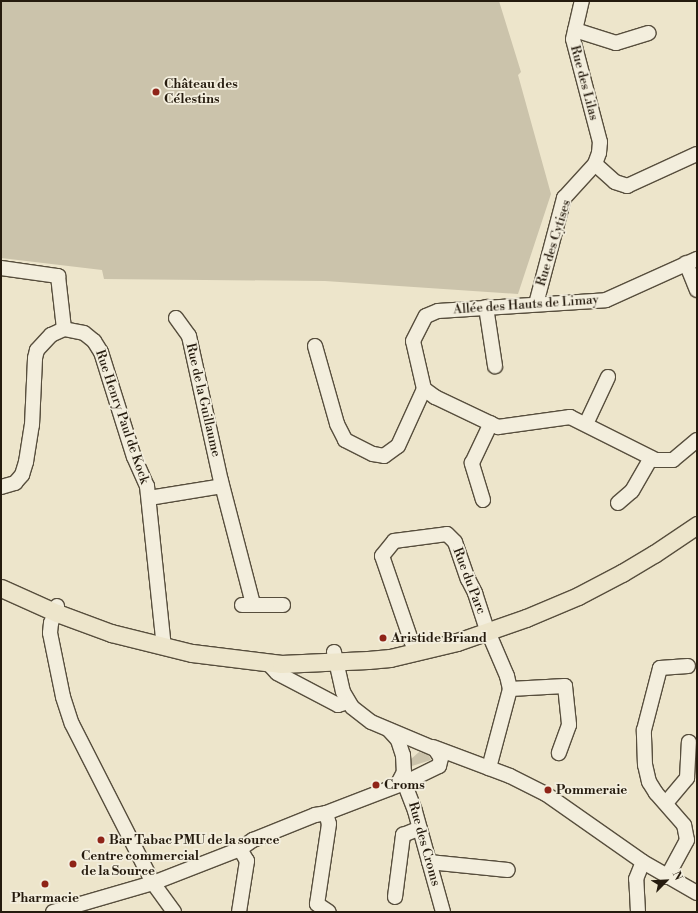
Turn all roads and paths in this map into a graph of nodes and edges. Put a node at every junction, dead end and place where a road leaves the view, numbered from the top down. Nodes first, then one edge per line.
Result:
1 (582, 1) edge
2 (575, 30) junction
3 (648, 33) dead end
4 (697, 154) edge
5 (595, 164) junction
6 (692, 261) edge
7 (1, 268) edge
8 (697, 290) edge
9 (536, 304) junction
10 (486, 308) junction
11 (176, 318) dead end
12 (64, 329) junction
13 (315, 346) dead end
14 (495, 366) dead end
15 (608, 376) dead end
16 (424, 389) junction
17 (491, 423) junction
18 (586, 424) junction
19 (697, 440) edge
20 (651, 458) junction
21 (222, 486) junction
22 (1, 487) edge
23 (149, 498) junction
24 (484, 500) dead end
25 (618, 503) dead end
26 (697, 518) edge
27 (697, 525) edge
28 (1, 582) edge
29 (1, 588) edge
30 (283, 605) dead end
31 (56, 609) junction
32 (488, 630) junction
33 (412, 643) junction
34 (164, 644) junction
35 (335, 658) junction
36 (688, 666) dead end
37 (272, 668) junction
38 (510, 689) junction
39 (348, 702) junction
40 (389, 730) junction
41 (689, 742) dead end
42 (428, 746) junction
43 (560, 753) dead end
44 (468, 761) junction
45 (488, 768) junction
46 (435, 769) junction
47 (402, 774) junction
48 (666, 803) junction
49 (326, 813) junction
50 (420, 828) junction
51 (240, 849) junction
52 (429, 862) junction
53 (643, 862) junction
54 (508, 870) dead end
55 (667, 877) junction
56 (153, 883) junction
57 (697, 893) edge
58 (395, 897) dead end
59 (79, 909) edge
60 (53, 912) edge
61 (174, 912) edge
62 (239, 912) edge
63 (328, 912) edge
64 (443, 912) edge
65 (638, 912) edge

1 - 2 street, Rue des Lilas
2 - 3 street
2 - 5 street, Rue des Lilas
4 - 5 street
5 - 9 street, Rue des Cytises
6 - 8 street
6 - 9 street, Allée des Hauts de Limay
7 - 12 street
9 - 10 street, Allée des Hauts de Limay
10 - 14 street
10 - 16 street, Allée des Hauts de Limay
11 - 21 street, Rue de la Guillaume
12 - 22 street
12 - 23 street, Rue Henry Paul de Kock
13 - 16 street
15 - 18 street
16 - 17 street
17 - 18 street
17 - 24 street
18 - 20 street
19 - 20 street
20 - 25 street
21 - 23 street
21 - 30 street, Rue de la Guillaume
23 - 34 street, Rue Henry Paul de Kock
26 - 32 main road
27 - 32 main road
28 - 31 main road
29 - 31 main road
31 - 34 main road
31 - 56 street
32 - 33 main road
32 - 33 street, Rue du Parc
32 - 35 main road
32 - 38 street
33 - 35 main road
34 - 35 main road
34 - 37 main road
35 - 37 main road
35 - 39 street
36 - 48 street
37 - 39 street
38 - 43 street
38 - 45 street
39 - 40 street
40 - 42 street
40 - 47 street, Rue des Croms
41 - 48 street
42 - 44 street
42 - 46 street
42 - 47 street
44 - 45 street
44 - 46 street
45 - 53 street
46 - 47 street
47 - 49 street
47 - 50 street, Rue des Croms
48 - 55 street
49 - 51 street
49 - 63 street
50 - 52 street, Rue des Croms
50 - 58 street
51 - 56 street
51 - 62 street
52 - 54 street
52 - 64 street, Rue des Croms
53 - 55 street
53 - 65 street
55 - 57 street
56 - 59 street
56 - 61 street
59 - 60 street

